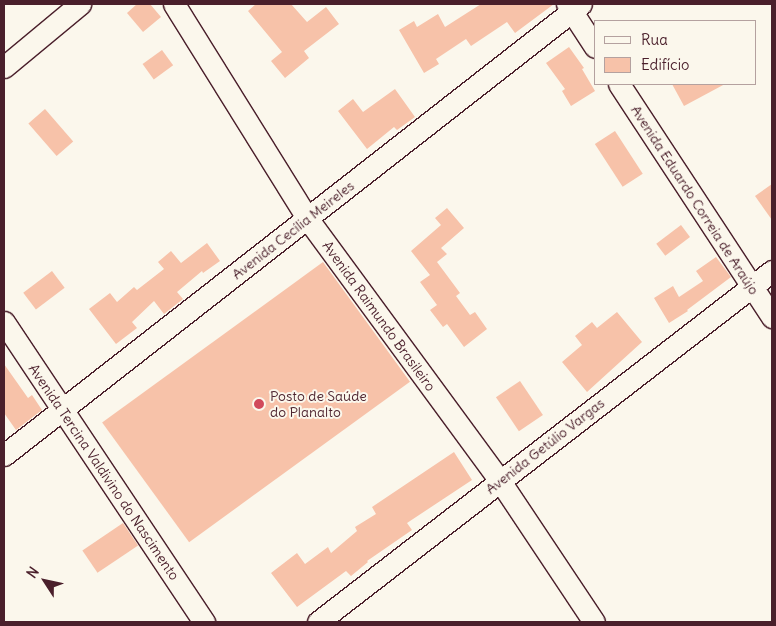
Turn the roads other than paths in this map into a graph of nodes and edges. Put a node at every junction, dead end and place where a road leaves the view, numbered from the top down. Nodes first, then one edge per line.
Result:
1 (80, 4) edge
2 (174, 4) edge
3 (573, 6) edge
4 (594, 45) edge
5 (4, 67) edge
6 (620, 85) edge
7 (307, 218) junction
8 (772, 271) edge
9 (752, 287) junction
10 (772, 316) edge
11 (4, 322) edge
12 (62, 411) junction
13 (4, 455) edge
14 (500, 480) junction
15 (204, 622) edge
16 (318, 622) edge
17 (594, 622) edge

1 - 5 street
2 - 7 street, Avenida Raimundo Brasileiro
3 - 4 street
3 - 7 street, Avenida Cecília Meireles
6 - 9 street, Avenida Eduardo Correia de Araújo
7 - 12 street, Avenida Cecília Meireles
7 - 14 street, Avenida Raimundo Brasileiro
8 - 9 street, Avenida Getúlio Vargas
9 - 10 street, Avenida Eduardo Correia de Araújo
9 - 14 street, Avenida Getúlio Vargas
11 - 12 street, Avenida Tercina Valdivino do Nascimento
12 - 13 street, Avenida Cecília Meireles
12 - 15 street, Avenida Tercina Valdivino do Nascimento
14 - 16 street, Avenida Getúlio Vargas
14 - 17 street, Avenida Raimundo Brasileiro

